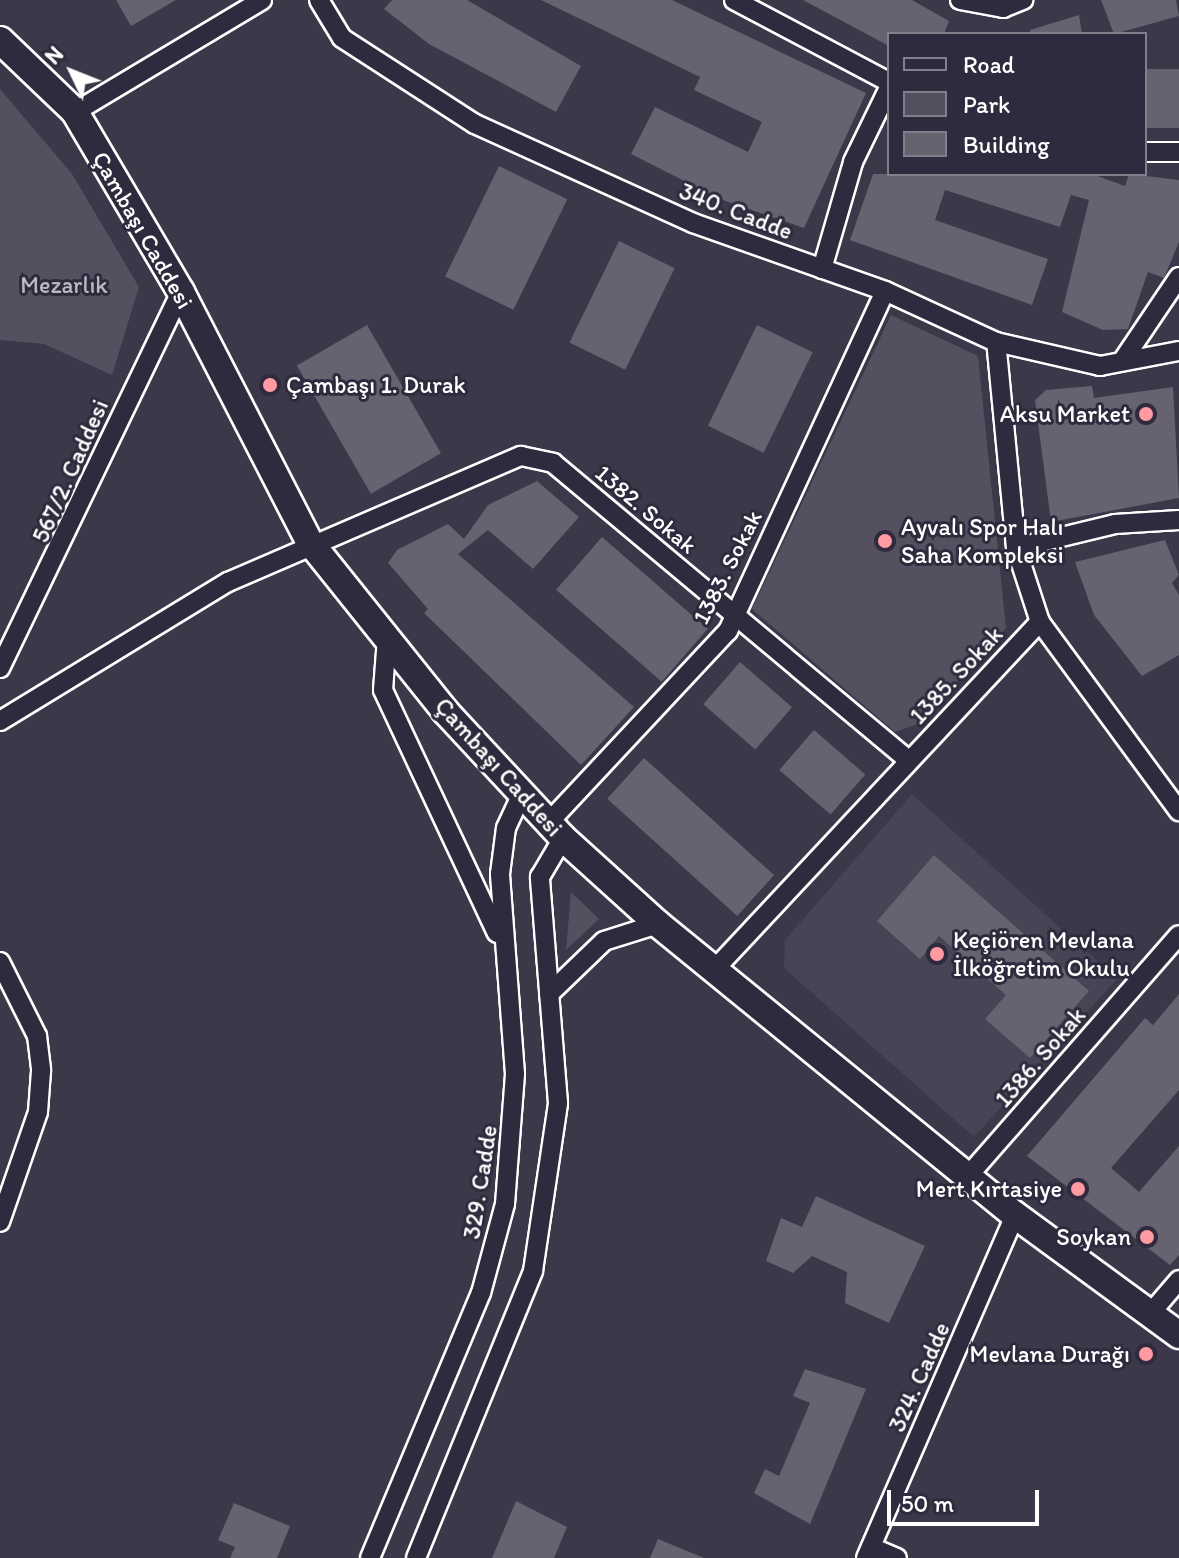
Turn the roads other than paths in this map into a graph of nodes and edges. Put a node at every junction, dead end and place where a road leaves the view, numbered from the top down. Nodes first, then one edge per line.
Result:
1 (262, 0) edge
2 (319, 0) edge
3 (734, 0) edge
4 (960, 0) edge
5 (1023, 0) edge
6 (0, 40) edge
7 (887, 84) edge
8 (887, 89) edge
9 (75, 112) junction
10 (1147, 152) edge
11 (1179, 152) edge
12 (822, 269) junction
13 (1179, 277) edge
14 (885, 291) junction
15 (181, 292) junction
16 (996, 342) junction
17 (1179, 351) edge
18 (1123, 360) junction
19 (1179, 520) edge
20 (309, 541) junction
21 (1016, 548) junction
22 (735, 614) junction
23 (1040, 622) junction
24 (387, 638) junction
25 (0, 668) edge
26 (0, 721) edge
27 (908, 760) junction
28 (522, 794) junction
29 (1178, 806) edge
30 (556, 830) junction
31 (658, 924) junction
32 (1179, 935) edge
33 (503, 946) junction
34 (0, 962) edge
35 (714, 970) junction
36 (549, 994) junction
37 (968, 1176) junction
38 (1015, 1215) junction
39 (0, 1222) edge
40 (1179, 1280) edge
41 (1149, 1315) junction
42 (1179, 1335) edge
43 (869, 1552) edge
44 (370, 1558) edge
45 (416, 1558) edge
46 (897, 1558) edge

1 - 9 street
2 - 12 street, 340. Cadde
3 - 7 street
4 - 5 street
6 - 9 main road, Çambaşı Caddesi
8 - 12 street
9 - 15 main road, Çambaşı Caddesi
10 - 11 street
12 - 14 street, 340. Cadde
13 - 18 street
14 - 16 street, 340. Cadde
14 - 22 street, 1383. Sokak
15 - 20 main road, Çambaşı Caddesi
15 - 25 street, 567/2. Caddesi
16 - 18 street, 340. Cadde
16 - 21 street, 1385. Sokak
17 - 18 street, 340. Cadde
19 - 21 street
20 - 22 street, 1382. Sokak
20 - 24 main road, Çambaşı Caddesi
20 - 26 street, 1382. Sokak
21 - 23 street, 1385. Sokak
22 - 27 street, 1382. Sokak
22 - 30 street, 1383. Sokak
23 - 27 street, 1385. Sokak
23 - 29 street
24 - 28 main road, Çambaşı Caddesi
24 - 33 street
27 - 35 street, 1385. Sokak
28 - 30 main road, Çambaşı Caddesi
28 - 33 street, 329. Cadde
30 - 31 main road, Çambaşı Caddesi
30 - 36 street
31 - 35 main road, Çambaşı Caddesi
31 - 36 street
32 - 37 street, 1386. Sokak
33 - 44 street, 329. Cadde
34 - 39 street
35 - 37 main road, Çambaşı Caddesi
36 - 45 street
37 - 38 main road, Çambaşı Caddesi
38 - 41 main road, Çambaşı Caddesi
38 - 43 street, 324. Cadde
40 - 41 street
41 - 42 main road, Çambaşı Caddesi
43 - 46 street

